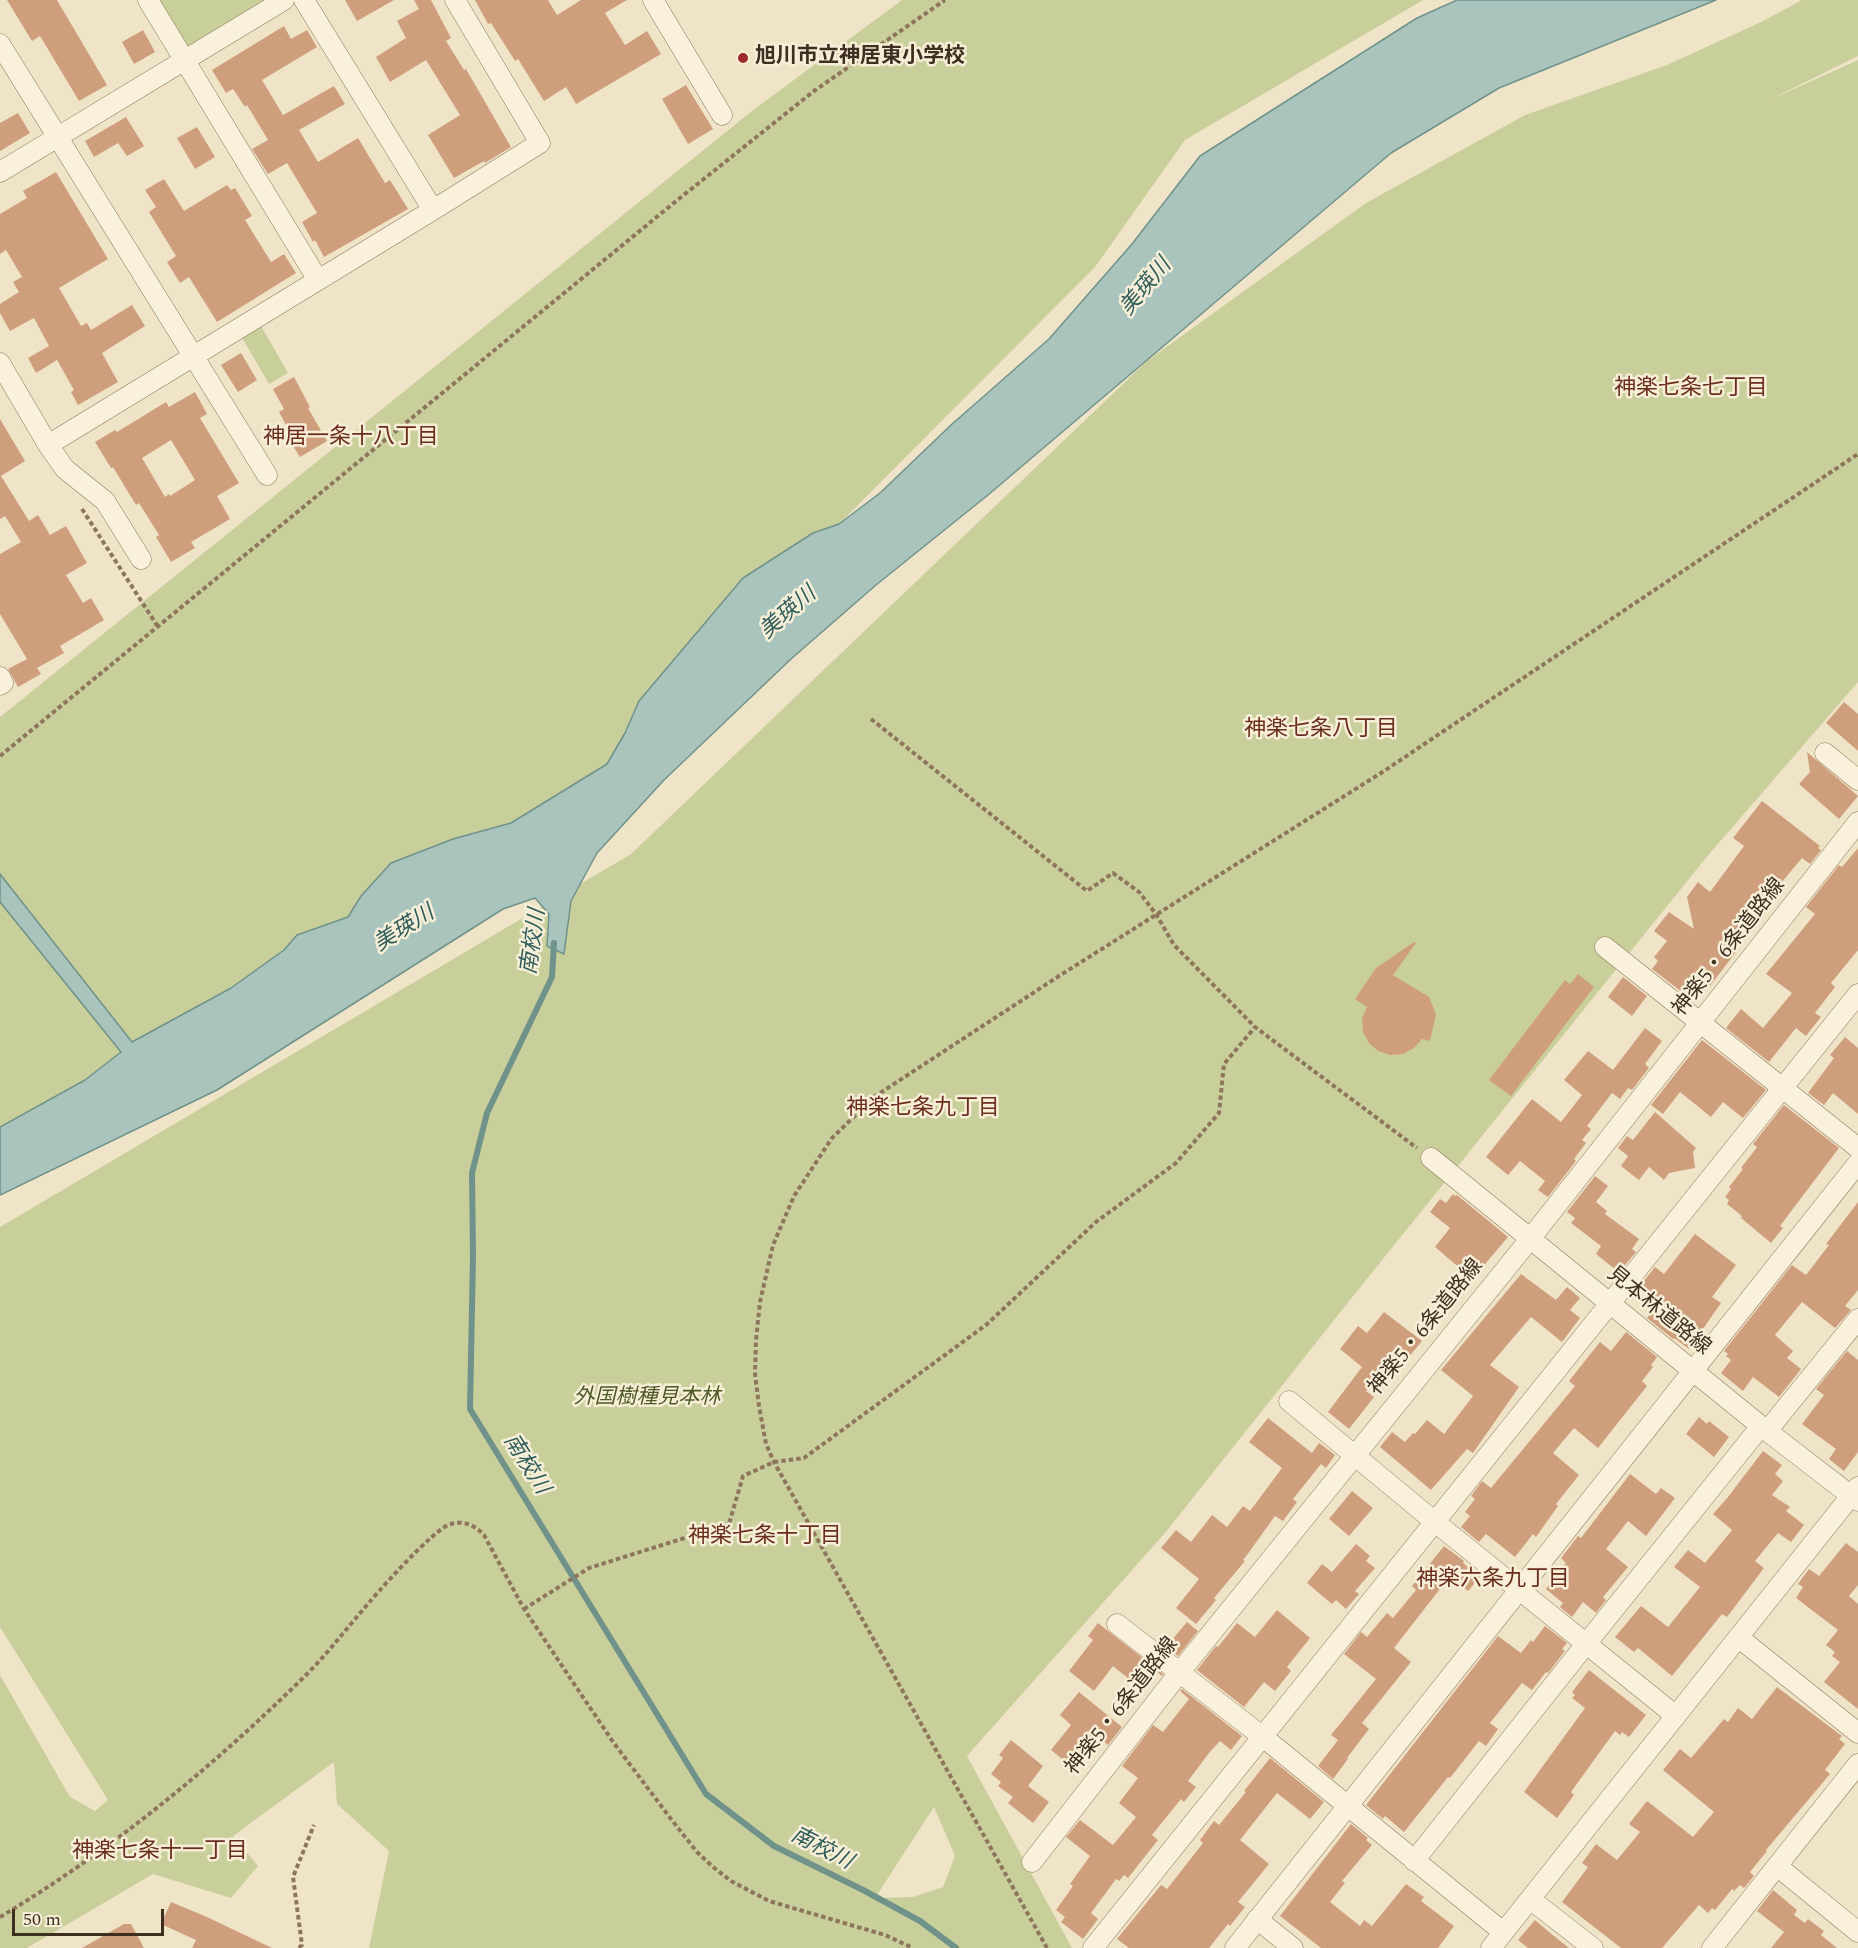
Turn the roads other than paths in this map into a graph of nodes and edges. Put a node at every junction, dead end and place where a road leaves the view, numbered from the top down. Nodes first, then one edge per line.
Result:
1 (148, 0) edge
2 (284, 0) edge
3 (304, 0) edge
4 (455, 0) edge
5 (653, 0) edge
6 (0, 44) edge
7 (184, 62) junction
8 (722, 116) dead end
9 (57, 138) junction
10 (0, 171) edge
11 (433, 210) junction
12 (318, 280) junction
13 (194, 356) junction
14 (2, 373) edge
15 (48, 445) junction
16 (267, 475) dead end
17 (141, 559) dead end
18 (0, 677) edge
19 (0, 685) edge
20 (1825, 753) dead end
21 (1858, 780) edge
22 (1858, 822) edge
23 (1605, 946) dead end
24 (1858, 994) edge
25 (1701, 1023) junction
26 (1783, 1088) junction
27 (1858, 1148) edge
28 (1431, 1158) road end
29 (1858, 1163) edge
30 (1530, 1239) junction
31 (1609, 1304) junction
32 (1858, 1319) edge
33 (1693, 1371) junction
34 (1289, 1401) dead end
35 (1764, 1429) junction
36 (1356, 1454) junction
37 (1856, 1495) edge
38 (1435, 1522) junction
39 (1520, 1589) junction
40 (1117, 1624) dead end
41 (1738, 1637) junction
42 (1586, 1644) junction
43 (1179, 1673) junction
44 (1676, 1716) junction
45 (1858, 1733) edge
46 (1263, 1737) junction
47 (1858, 1764) edge
48 (1347, 1806) junction
49 (1414, 1861) junction
50 (1032, 1862) dead end
51 (1777, 1866) junction
52 (1530, 1899) junction
53 (1257, 1919) junction
54 (1503, 1932) junction
55 (1858, 1932) edge
56 (1093, 1948) edge
57 (1234, 1948) edge
58 (1293, 1948) edge
59 (1491, 1948) edge
60 (1593, 1948) edge
61 (1712, 1948) edge

1 - 7 street
2 - 7 street
3 - 11 street
4 - 11 street
5 - 8 street
6 - 9 street
7 - 9 street
7 - 12 street
9 - 10 street
9 - 13 street
11 - 12 street
12 - 13 street
13 - 15 street
13 - 16 street
14 - 15 street
15 - 17 street
18 - 19 street
20 - 21 street
22 - 25 street, 神楽5・6条道路線
23 - 25 street
24 - 26 street
25 - 26 street
25 - 30 street, 神楽5・6条道路線
26 - 27 street
26 - 31 street
28 - 30 street, 見本林道路線
29 - 33 street
30 - 31 street, 見本林道路線
30 - 36 street, 神楽5・6条道路線
31 - 33 street, 見本林道路線
31 - 38 street
32 - 35 street
33 - 35 street, 見本林道路線
33 - 39 street
34 - 36 street
35 - 37 street, 見本林道路線
35 - 42 street
36 - 38 street
36 - 43 street, 神楽5・6条道路線
37 - 41 street
38 - 39 street
38 - 46 street
39 - 42 street
39 - 48 street
40 - 43 street
41 - 44 street
41 - 45 street
42 - 44 street
42 - 49 street
43 - 46 street
43 - 50 street, 神楽5・6条道路線
44 - 52 street
46 - 48 street
46 - 56 street
47 - 51 street
48 - 49 street
48 - 53 street
49 - 54 street
51 - 55 street
51 - 61 street
52 - 54 street
52 - 60 street
53 - 57 street
53 - 58 street
54 - 59 street

